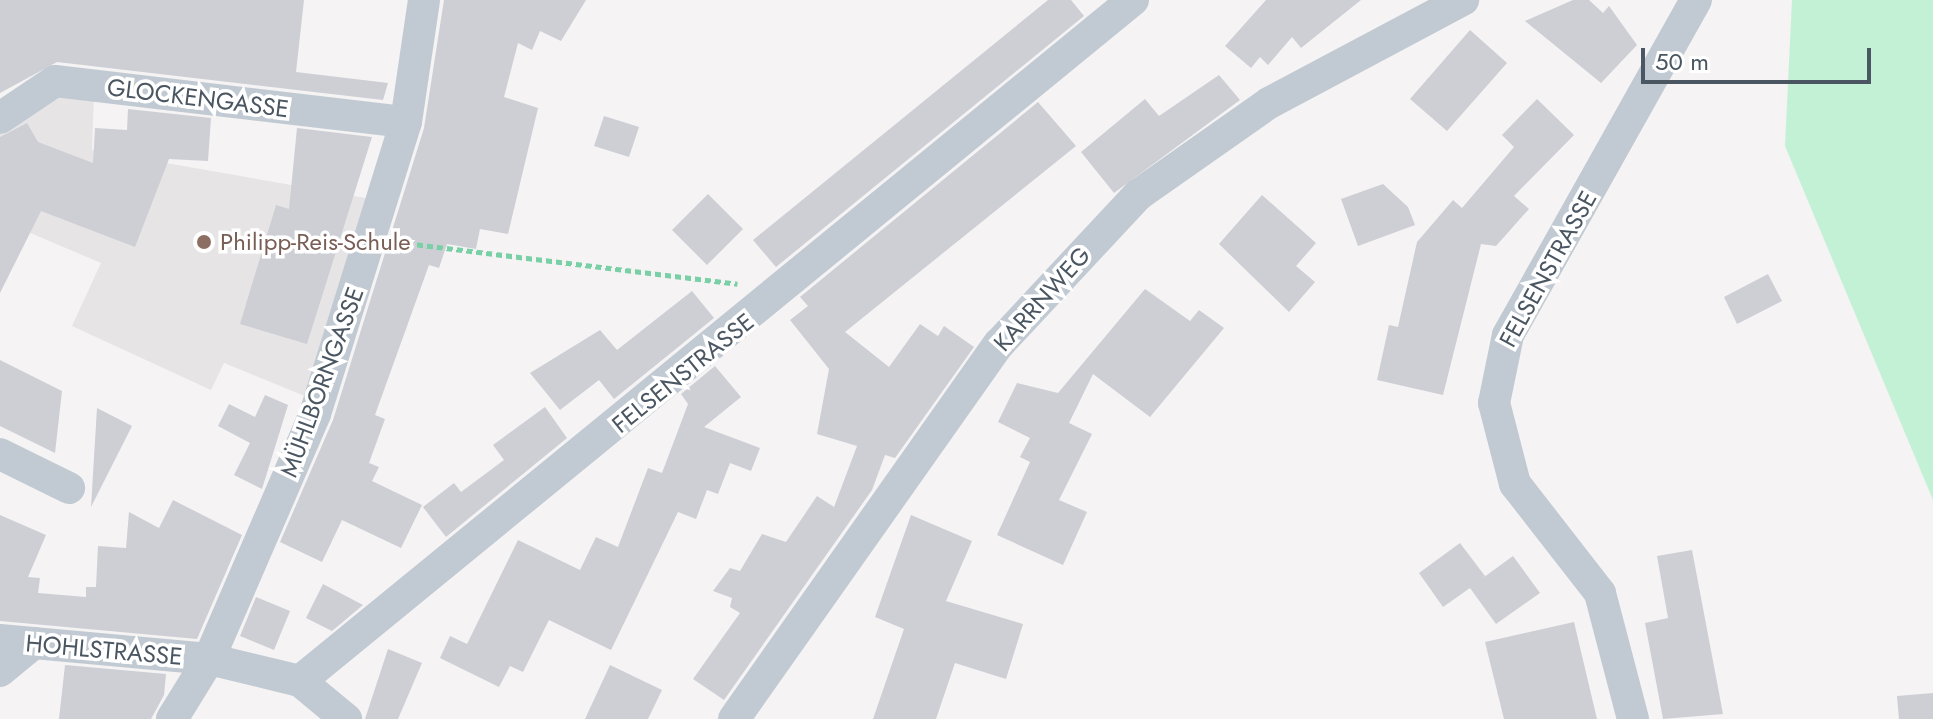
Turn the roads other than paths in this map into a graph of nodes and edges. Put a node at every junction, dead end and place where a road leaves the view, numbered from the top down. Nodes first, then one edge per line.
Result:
1 (424, 0) edge
2 (1133, 0) edge
3 (1463, 0) edge
4 (1696, 0) edge
5 (0, 118) edge
6 (406, 122) junction
7 (0, 454) edge
8 (69, 488) dead end
9 (0, 640) edge
10 (34, 643) junction
11 (209, 659) junction
12 (0, 671) edge
13 (300, 681) junction
14 (172, 719) edge
15 (346, 719) edge
16 (734, 719) edge
17 (1633, 719) edge

1 - 6 street, MÜHLBORNGASSE
2 - 13 street, FELSENSTRASSE
3 - 16 street, KARRNWEG
4 - 17 street, FELSENSTRASSE
5 - 6 street, GLOCKENGASSE
6 - 11 street, MÜHLBORNGASSE
7 - 8 street
9 - 10 street, HOHLSTRASSE
10 - 11 street, HOHLSTRASSE
10 - 12 street
11 - 13 street
11 - 14 street, MÜHLBORNGASSE
13 - 15 street

